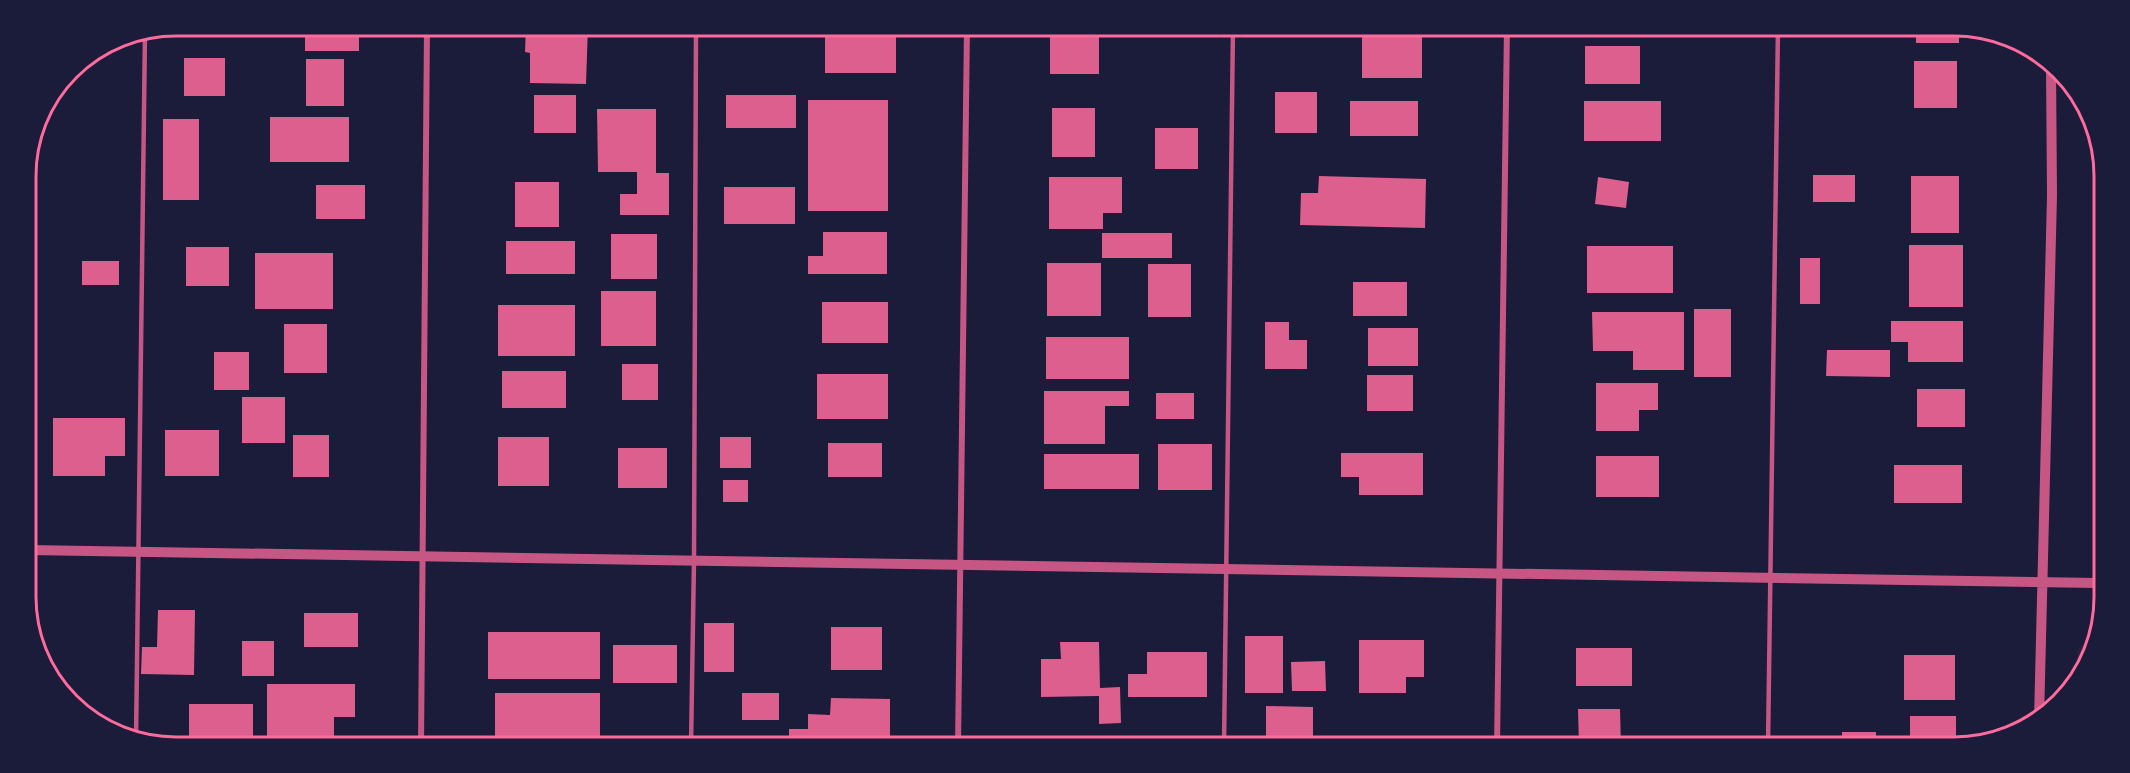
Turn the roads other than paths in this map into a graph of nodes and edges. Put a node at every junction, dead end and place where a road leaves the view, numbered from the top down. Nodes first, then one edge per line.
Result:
1 (427, 36) edge
2 (696, 36) edge
3 (967, 36) edge
4 (1233, 36) edge
5 (1507, 36) edge
6 (1778, 36) edge
7 (145, 40) edge
8 (2051, 76) edge
9 (36, 550) edge
10 (140, 552) junction
11 (425, 556) junction
12 (694, 560) junction
13 (961, 564) junction
14 (1226, 570) junction
15 (1500, 575) junction
16 (1772, 579) junction
17 (2042, 582) junction
18 (2094, 583) edge
19 (2039, 708) edge
20 (136, 731) edge
21 (421, 737) edge
22 (691, 737) edge
23 (958, 737) edge
24 (1224, 737) edge
25 (1497, 737) edge
26 (1768, 737) edge

1 - 11 street
2 - 12 lane
3 - 13 street
4 - 14 lane
5 - 15 street
6 - 16 lane
7 - 10 lane
8 - 17 street
9 - 10 street
10 - 11 street
10 - 20 lane
11 - 12 street
11 - 21 street
12 - 13 street
12 - 22 lane
13 - 14 street
13 - 23 street
14 - 15 street
14 - 24 lane
15 - 16 street
15 - 25 street
16 - 17 street
16 - 26 lane
17 - 18 street
17 - 19 street

